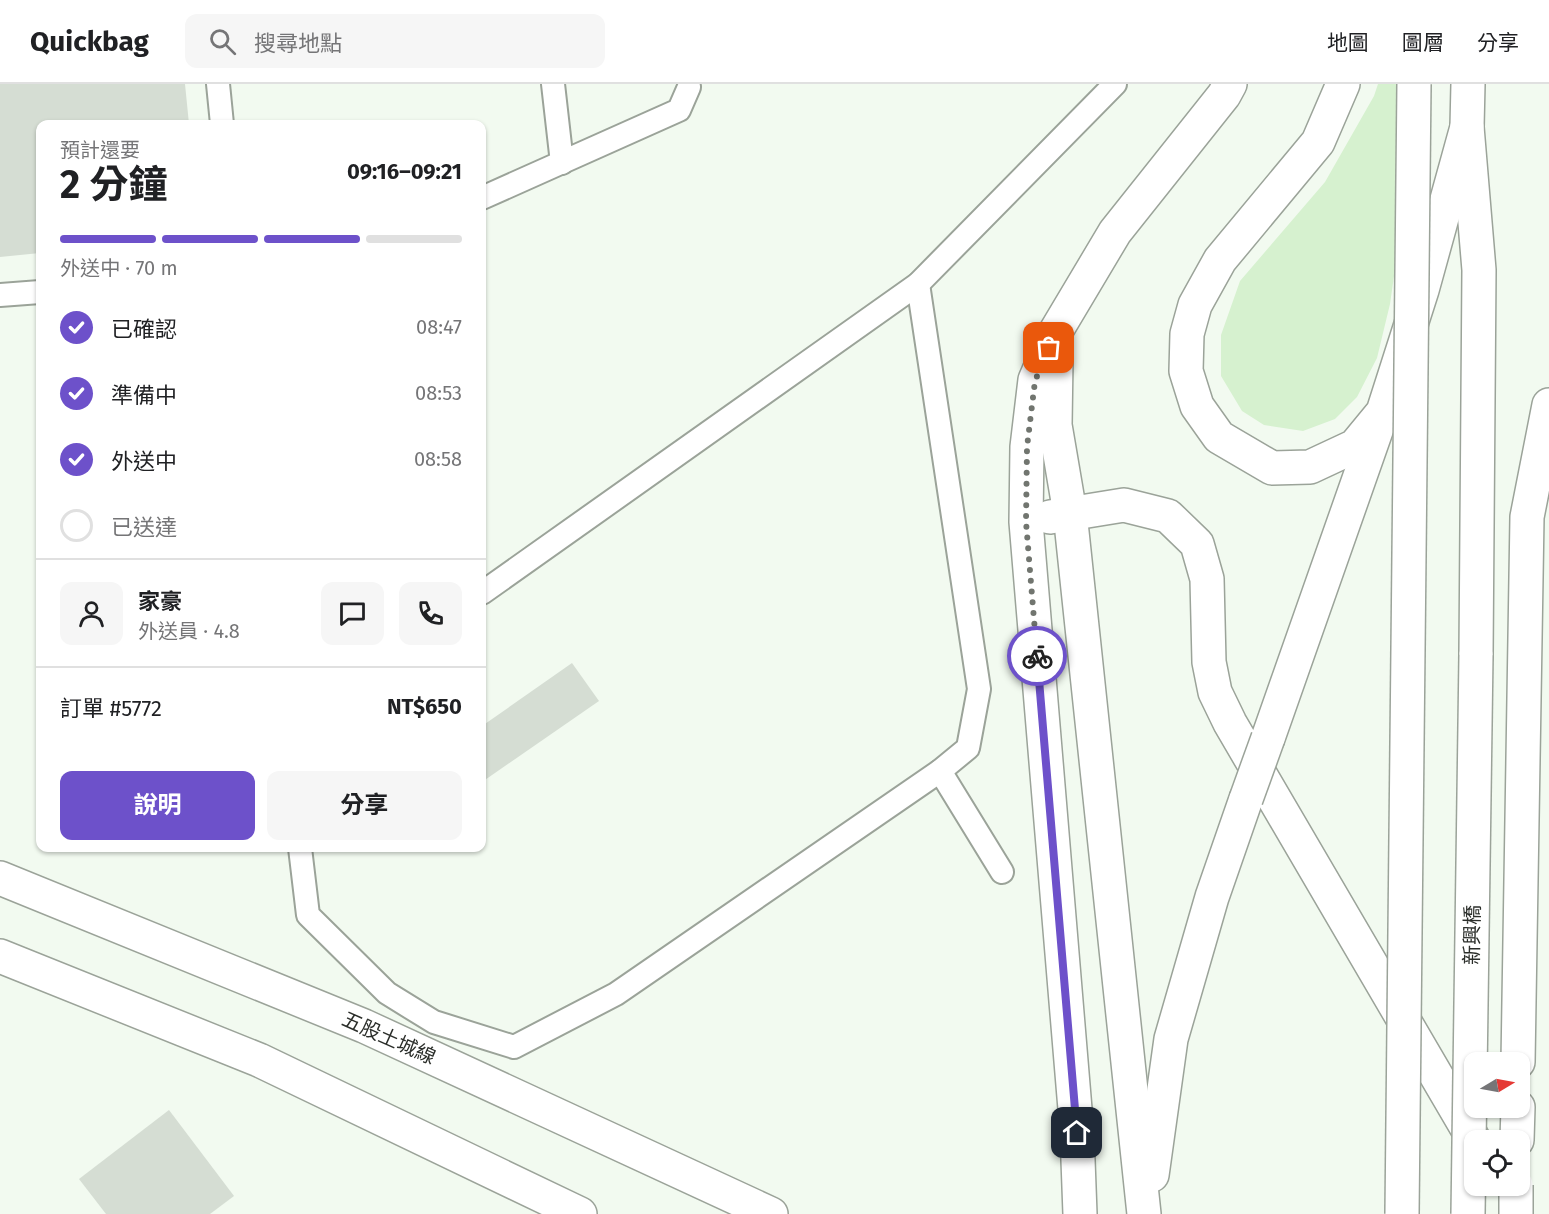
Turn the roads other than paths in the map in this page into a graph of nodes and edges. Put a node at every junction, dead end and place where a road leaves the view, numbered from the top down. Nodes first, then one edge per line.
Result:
1 (218, 84) edge
2 (553, 84) edge
3 (1115, 84) edge
4 (1230, 84) edge
5 (1343, 84) edge
6 (1414, 84) edge
7 (1468, 84) edge
8 (689, 87) dead end
9 (222, 120) edge
10 (1467, 127) junction
11 (562, 163) junction
12 (486, 196) edge
13 (918, 284) junction
14 (36, 292) edge
15 (0, 296) edge
16 (1056, 331) junction
17 (1549, 405) edge
18 (1383, 412) junction
19 (1070, 513) junction
20 (1026, 522) junction
21 (486, 590) edge
22 (940, 771) junction
23 (300, 852) edge
24 (1002, 872) dead end
25 (0, 878) edge
26 (0, 956) edge
27 (1518, 1052) edge
28 (1468, 1130) edge
29 (1507, 1196) edge
30 (1516, 1196) edge
31 (580, 1214) edge
32 (771, 1214) edge
33 (1080, 1214) edge
34 (1145, 1214) edge
35 (1402, 1214) edge
36 (1468, 1214) edge
37 (1517, 1214) edge

1 - 9 lane
2 - 11 lane
3 - 13 lane
4 - 16 main road
5 - 18 main road
6 - 35 main road, bridge
7 - 10 main road
8 - 11 lane
10 - 18 main road
10 - 36 main road, 新興橋, bridge
11 - 12 lane
13 - 21 lane
13 - 22 lane
14 - 15 lane
16 - 19 main road
16 - 20 main road
17 - 27 main road
18 - 34 main road, bridge
19 - 20 main road
19 - 28 main road
19 - 34 main road
20 - 33 main road
22 - 23 lane
22 - 24 lane
25 - 32 main road, 五股土城線
26 - 31 main road
29 - 37 main road
30 - 37 main road, bridge

